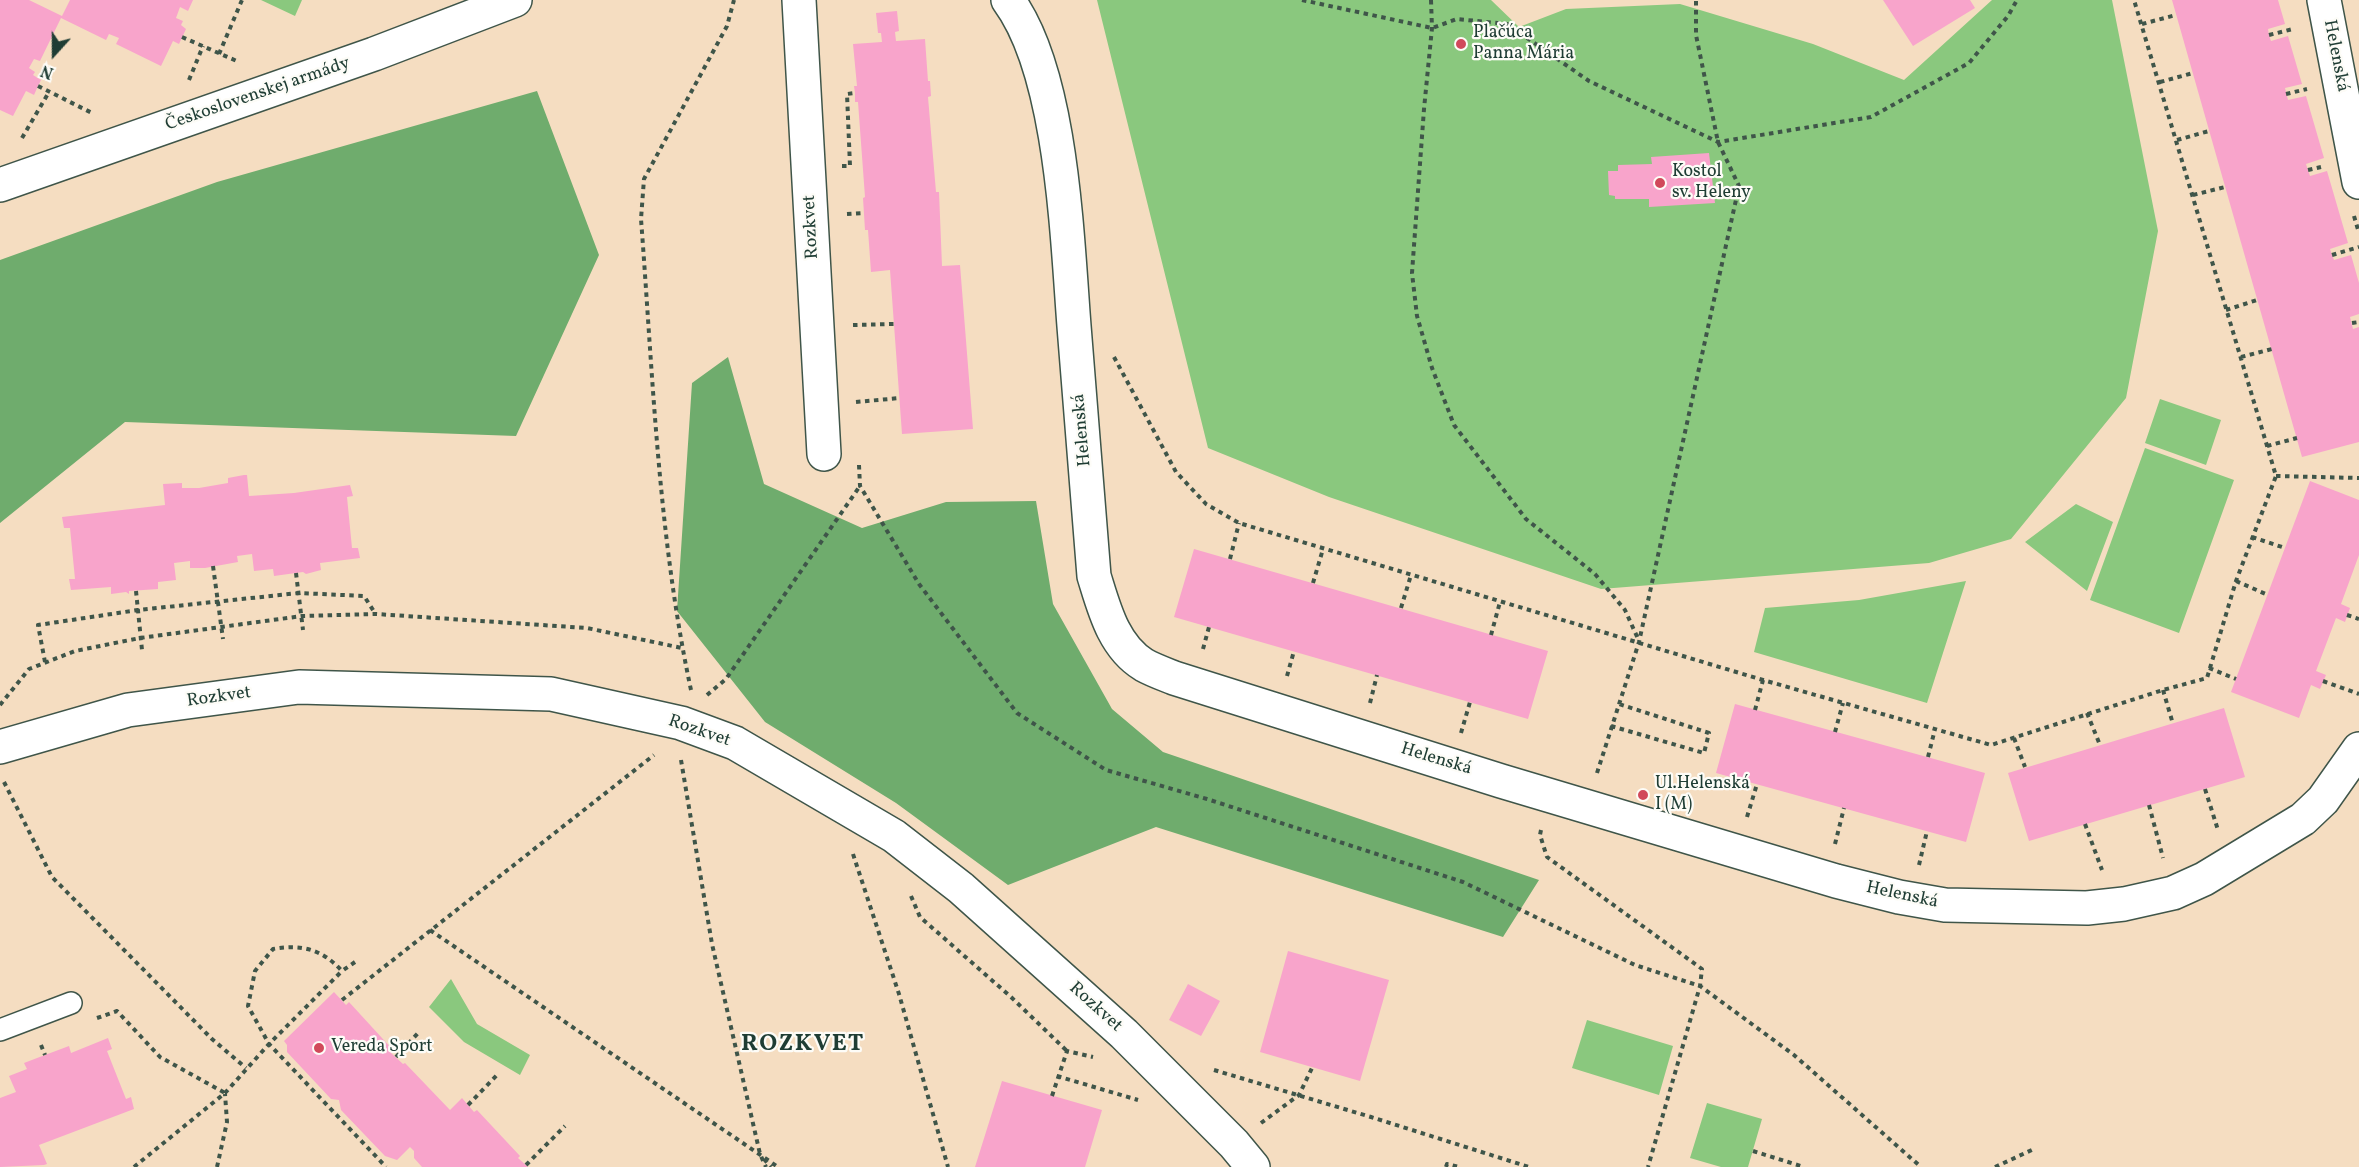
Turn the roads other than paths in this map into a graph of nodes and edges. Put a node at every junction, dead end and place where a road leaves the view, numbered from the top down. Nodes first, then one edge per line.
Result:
1 (515, 0) edge
2 (799, 0) edge
3 (1008, 0) edge
4 (2324, 0) edge
5 (2359, 182) edge
6 (0, 185) edge
7 (824, 454) dead end
8 (0, 747) edge
9 (2359, 749) edge
10 (71, 1003) dead end
11 (0, 1030) edge
12 (1244, 1155) edge

1 - 6 street, Československej armády
2 - 7 street, Rozkvet
3 - 9 street, Helenská
4 - 5 street, Helenská
8 - 12 street, Rozkvet
10 - 11 lane

